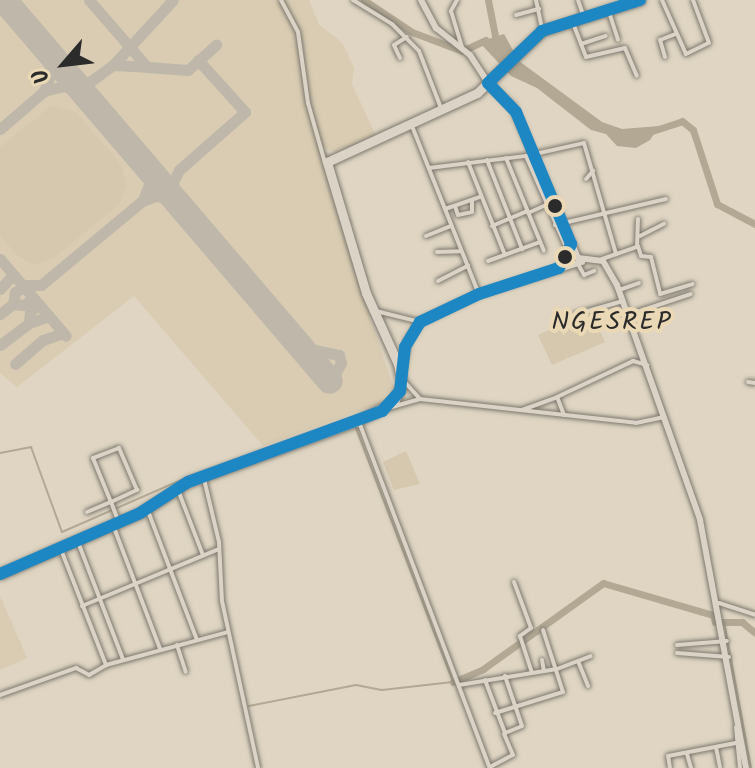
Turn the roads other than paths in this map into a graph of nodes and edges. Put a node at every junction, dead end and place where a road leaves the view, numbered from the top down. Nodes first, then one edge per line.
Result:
1 (281, 0) edge
2 (353, 0) edge
3 (421, 0) edge
4 (457, 0) edge
5 (536, 0) edge
6 (578, 0) edge
7 (640, 0) edge
8 (662, 0) edge
9 (693, 0) edge
10 (539, 9) junction
11 (608, 9) junction
12 (516, 15) dead end
13 (584, 17) junction
14 (572, 20) junction
15 (542, 31) junction
16 (676, 34) junction
17 (611, 35) junction
18 (407, 37) junction
19 (618, 40) dead end
20 (581, 44) junction
21 (462, 49) junction
22 (665, 57) dead end
23 (400, 58) dead end
24 (637, 76) dead end
25 (491, 80) junction
26 (442, 110) junction
27 (411, 123) junction
28 (319, 145) junction
29 (340, 155) junction
30 (526, 156) junction
31 (506, 158) junction
32 (326, 160) junction
33 (487, 160) junction
34 (534, 160) junction
35 (468, 162) junction
36 (429, 168) junction
37 (593, 171) junction
38 (586, 179) dead end
39 (330, 180) junction
40 (480, 197) junction
41 (666, 199) dead end
42 (472, 200) junction
43 (550, 204) junction
44 (455, 206) junction
45 (445, 209) junction
46 (528, 212) junction
47 (605, 214) junction
48 (510, 218) junction
49 (638, 219) dead end
50 (558, 224) junction
51 (664, 224) dead end
52 (451, 226) junction
53 (492, 226) junction
54 (426, 236) dead end
55 (640, 236) junction
56 (540, 242) junction
57 (638, 246) junction
58 (570, 247) junction
59 (522, 249) junction
60 (461, 251) junction
61 (544, 251) dead end
62 (437, 252) dead end
63 (616, 254) junction
64 (505, 255) junction
65 (599, 259) junction
66 (488, 261) dead end
67 (580, 263) junction
68 (468, 266) junction
69 (594, 271) dead end
70 (553, 272) junction
71 (438, 281) dead end
72 (639, 283) dead end
73 (693, 284) dead end
74 (619, 290) junction
75 (479, 294) junction
76 (691, 294) dead end
77 (623, 301) junction
78 (373, 310) junction
79 (574, 315) dead end
80 (628, 315) junction
81 (420, 322) junction
82 (641, 349) junction
83 (633, 361) junction
84 (647, 365) junction
85 (401, 377) junction
86 (748, 382) dead end
87 (755, 383) edge
88 (557, 397) junction
89 (420, 399) junction
90 (520, 410) junction
91 (382, 411) junction
92 (564, 415) junction
93 (666, 416) junction
94 (355, 422) junction
95 (203, 477) junction
96 (177, 489) junction
97 (111, 504) junction
98 (147, 509) junction
99 (87, 512) dead end
100 (116, 523) junction
101 (77, 540) junction
102 (60, 547) junction
103 (219, 549) junction
104 (203, 555) junction
105 (171, 569) junction
106 (0, 574) edge
107 (514, 582) dead end
108 (136, 583) junction
109 (101, 599) junction
110 (719, 603) junction
111 (82, 606) junction
112 (755, 615) edge
113 (543, 630) dead end
114 (228, 632) junction
115 (197, 640) junction
116 (727, 641) junction
117 (177, 645) junction
118 (677, 645) dead end
119 (160, 649) junction
120 (677, 653) dead end
121 (591, 656) dead end
122 (729, 657) junction
123 (123, 659) junction
124 (542, 660) dead end
125 (578, 661) junction
126 (106, 665) junction
127 (557, 669) junction
128 (544, 671) junction
129 (186, 672) dead end
130 (532, 672) junction
131 (505, 676) junction
132 (484, 680) junction
133 (458, 682) junction
134 (588, 686) dead end
135 (0, 695) edge
136 (515, 708) junction
137 (495, 713) junction
138 (503, 733) junction
139 (739, 743) junction
140 (716, 747) junction
141 (687, 754) junction
142 (258, 767) edge
143 (490, 768) edge
144 (670, 768) edge
145 (691, 768) edge
146 (720, 768) edge
147 (743, 768) edge

1 - 28 street
2 - 18 street
3 - 21 main road
4 - 21 street
5 - 10 street
6 - 13 street
7 - 11 highway
8 - 16 street
9 - 16 street
10 - 12 street
10 - 15 street
11 - 13 highway
11 - 17 street
13 - 14 highway
14 - 15 highway
14 - 20 street
15 - 25 highway
16 - 22 street
17 - 19 street
17 - 20 street
18 - 23 street
18 - 26 street
20 - 24 street
21 - 25 main road
25 - 26 highway
25 - 34 main road
26 - 27 highway
27 - 29 highway
27 - 36 street
28 - 29 street
28 - 32 street
29 - 32 highway
29 - 39 highway
30 - 31 street
30 - 34 street
30 - 34 street
31 - 33 street
31 - 46 street
32 - 39 highway
33 - 35 street
33 - 48 street
34 - 37 street
34 - 43 main road
35 - 36 street
35 - 40 street
36 - 45 street
37 - 38 street
37 - 47 street
39 - 78 highway
40 - 42 street
40 - 53 street
41 - 47 street
42 - 44 street
42 - 44 street
43 - 46 street
43 - 50 main road
44 - 45 street
45 - 52 street
46 - 48 street
46 - 56 street
47 - 50 street
47 - 63 street
48 - 53 street
48 - 59 street
49 - 55 street
50 - 58 main road
51 - 55 street
52 - 54 street
52 - 60 street
53 - 64 street
55 - 57 street
56 - 59 street
56 - 61 street
57 - 63 street
57 - 73 street
58 - 67 main road
58 - 70 main road
59 - 64 street
60 - 62 street
60 - 68 street
63 - 65 street
64 - 66 street
65 - 67 main road
65 - 74 main road
67 - 69 street
67 - 70 main road
68 - 71 street
68 - 75 street
70 - 75 main road
72 - 74 street
74 - 77 main road
75 - 81 main road
76 - 80 street
77 - 79 street
77 - 80 main road
78 - 81 street
78 - 85 highway
80 - 82 main road
81 - 85 main road
82 - 83 street
82 - 84 main road
83 - 84 street
83 - 88 street
84 - 93 main road
85 - 89 street
85 - 91 highway
86 - 87 street
88 - 90 street
88 - 92 street
89 - 90 street
89 - 91 street
90 - 92 street
91 - 94 highway
92 - 93 street
93 - 110 main road
94 - 95 highway
94 - 133 street
95 - 96 highway
95 - 103 street
96 - 98 highway
96 - 104 street
97 - 97 street
97 - 99 street
97 - 100 street
98 - 100 highway
98 - 105 street
100 - 101 highway
100 - 108 street
101 - 102 highway
101 - 109 street
102 - 106 highway
102 - 111 street
103 - 104 street
103 - 114 street
104 - 105 street
105 - 108 street
105 - 115 street
107 - 130 street
108 - 109 street
108 - 119 street
109 - 111 street
109 - 123 street
110 - 112 street
110 - 116 main road
111 - 126 street
113 - 127 street
114 - 115 street
114 - 142 street
115 - 117 street
116 - 118 street
116 - 122 main road
117 - 119 street
117 - 129 street
119 - 123 street
120 - 122 street
121 - 125 street
122 - 139 main road
123 - 126 street
124 - 128 street
125 - 127 street
125 - 134 street
126 - 135 street
127 - 128 street
127 - 136 street
128 - 130 street
130 - 131 street
131 - 132 street
131 - 136 street
132 - 133 street
132 - 137 street
133 - 143 street
136 - 137 street
136 - 138 street
137 - 138 street
138 - 143 street
139 - 140 street
139 - 147 main road
140 - 141 street
140 - 146 street
141 - 144 street
141 - 145 street

